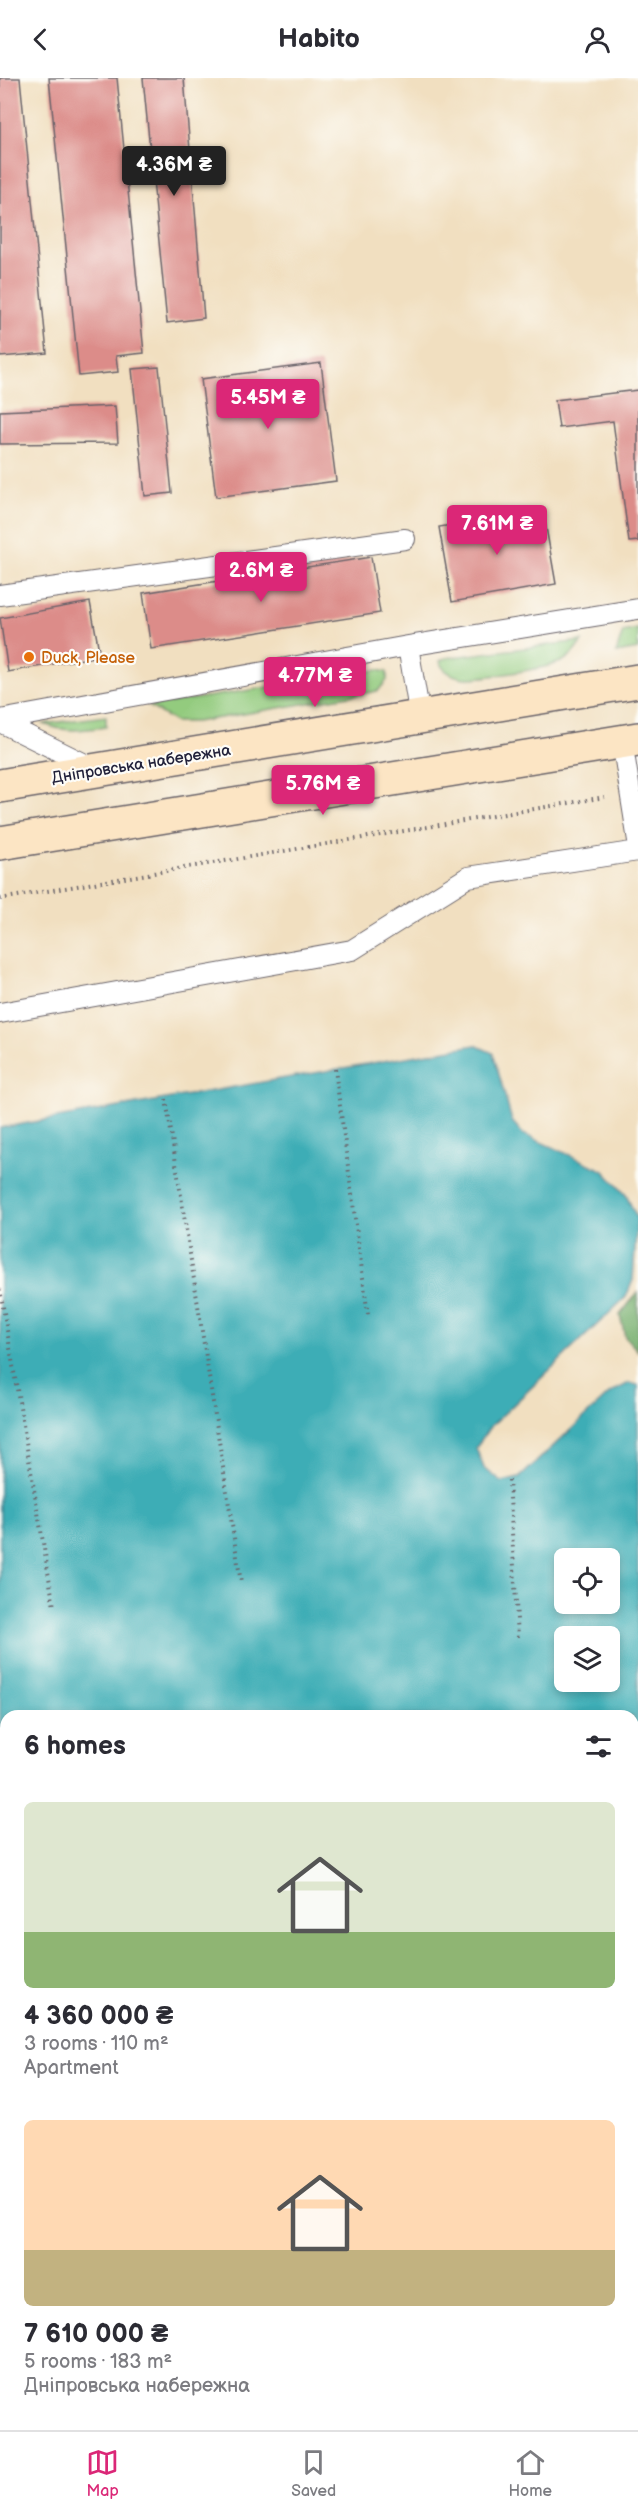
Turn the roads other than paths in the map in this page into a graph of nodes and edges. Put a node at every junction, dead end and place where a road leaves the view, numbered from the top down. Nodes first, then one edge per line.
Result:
1 (405, 539) dead end
2 (0, 595) edge
3 (638, 609) edge
4 (408, 646) junction
5 (638, 681) edge
6 (420, 717) junction
7 (0, 721) edge
8 (630, 740) edge
9 (98, 770) junction
10 (0, 786) edge
11 (638, 842) edge
12 (0, 843) edge
13 (638, 851) edge
14 (0, 1013) edge

1 - 2 lane
3 - 4 lane
4 - 6 lane
4 - 7 lane
5 - 6 main road, Дніпровська набережна
6 - 9 main road, Дніпровська набережна
7 - 9 lane
8 - 11 lane
8 - 12 main road
9 - 10 main road, Дніпровська набережна
13 - 14 lane

